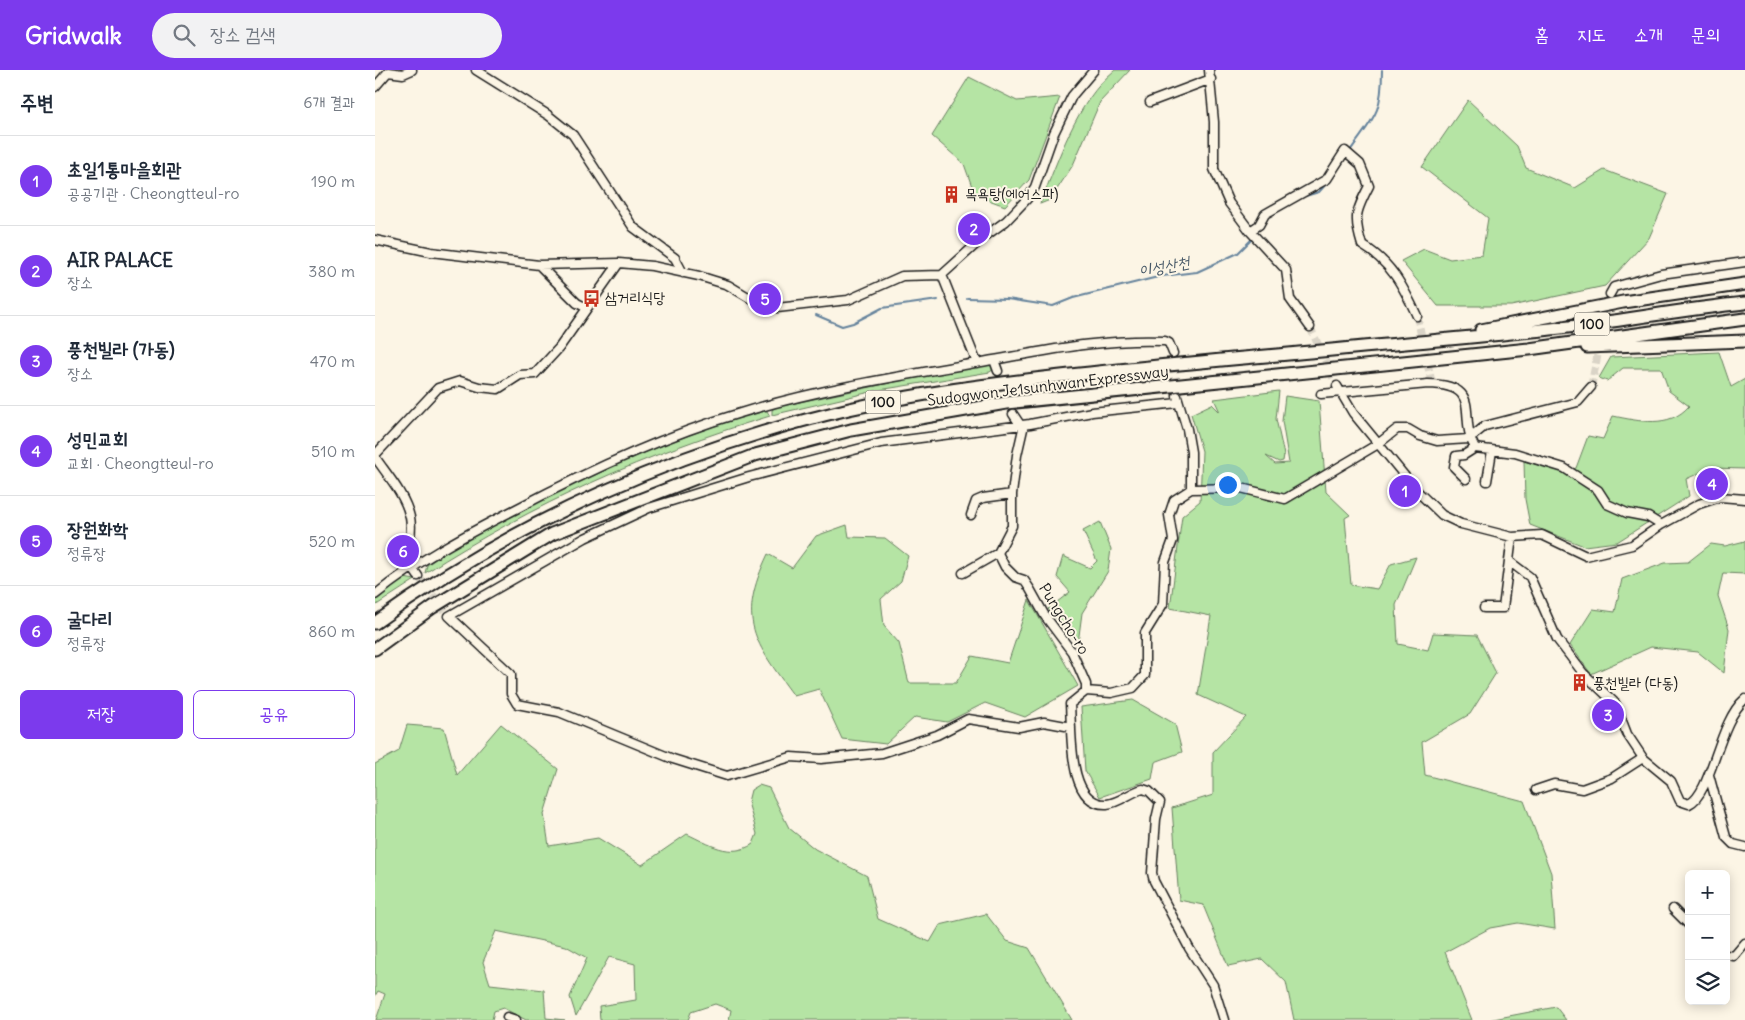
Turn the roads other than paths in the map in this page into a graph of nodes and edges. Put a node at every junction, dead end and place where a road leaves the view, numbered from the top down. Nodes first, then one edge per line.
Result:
1 (412, 70) edge
2 (476, 70) edge
3 (1094, 70) edge
4 (1209, 70) edge
5 (1211, 79) junction
6 (375, 86) edge
7 (1150, 102) dead end
8 (1250, 231) junction
9 (375, 240) edge
10 (1745, 262) edge
11 (619, 263) junction
12 (539, 265) junction
13 (683, 273) junction
14 (942, 275) junction
15 (1745, 284) edge
16 (1610, 294) dead end
17 (1745, 303) edge
18 (587, 308) junction
19 (1417, 316) tunnel mouth
20 (1745, 319) edge
21 (1310, 327) tunnel mouth
22 (1438, 340) junction
23 (1745, 343) edge
24 (1529, 348) junction
25 (1173, 353) dead end
26 (994, 360) junction
27 (977, 363) junction
28 (998, 371) tunnel mouth
29 (1591, 387) tunnel mouth
30 (1339, 390) junction
31 (1321, 394) dead end
32 (1013, 414) tunnel mouth
33 (1020, 424) junction
34 (1469, 439) junction
35 (1378, 444) junction
36 (1475, 448) junction
37 (1491, 451) junction
38 (375, 456) edge
39 (1466, 479) dead end
40 (1487, 482) dead end
41 (1191, 489) junction
42 (1012, 494) junction
43 (1745, 499) edge
44 (971, 515) dead end
45 (1661, 526) junction
46 (1512, 537) junction
47 (998, 554) junction
48 (1509, 561) junction
49 (412, 568) junction
50 (963, 573) dead end
51 (418, 576) tunnel mouth
52 (375, 595) edge
53 (1484, 608) dead end
54 (375, 623) edge
55 (375, 649) edge
56 (1086, 691) junction
57 (1745, 699) edge
58 (1071, 727) junction
59 (1643, 758) junction
60 (1709, 775) junction
61 (1536, 790) dead end
62 (1745, 847) edge
63 (1673, 909) dead end
64 (1685, 921) edge
65 (1745, 943) edge
66 (1730, 956) edge
67 (507, 1017) dead end
68 (516, 1020) edge
69 (1224, 1020) edge

1 - 6 street
2 - 13 street
3 - 14 street
4 - 5 street
5 - 7 street
5 - 8 street
8 - 19 street
8 - 21 street
9 - 12 street
10 - 16 street
11 - 12 street
11 - 13 street
11 - 18 street
12 - 18 street
13 - 14 street
14 - 27 street
15 - 22 highway
17 - 22 highway, Sudogwon Je1sunhwan Expressway / 100
18 - 38 street
20 - 24 highway, Sudogwon Je1sunhwan Expressway / 100
22 - 54 highway, Sudogwon Je1sunhwan Expressway / 100
23 - 24 highway
24 - 55 highway, Sudogwon Je1sunhwan Expressway / 100
25 - 26 street
26 - 27 street
26 - 28 street
27 - 49 street
29 - 34 street
30 - 31 street
30 - 34 street
30 - 35 street
32 - 33 street
33 - 41 street
33 - 42 street
33 - 58 street
34 - 35 street
34 - 36 street
35 - 41 street
35 - 46 street
36 - 37 street
36 - 39 street
37 - 40 street
37 - 45 street
38 - 49 street
41 - 56 street
42 - 44 street
42 - 47 street
43 - 45 street
45 - 46 street
46 - 48 street
47 - 50 street
47 - 56 street, Pungcho-ro
48 - 53 street
48 - 59 street
49 - 51 street
49 - 52 street
56 - 58 street
57 - 60 street
58 - 69 street
59 - 60 street
59 - 61 street
60 - 62 street
63 - 64 street
65 - 66 street
67 - 68 street

